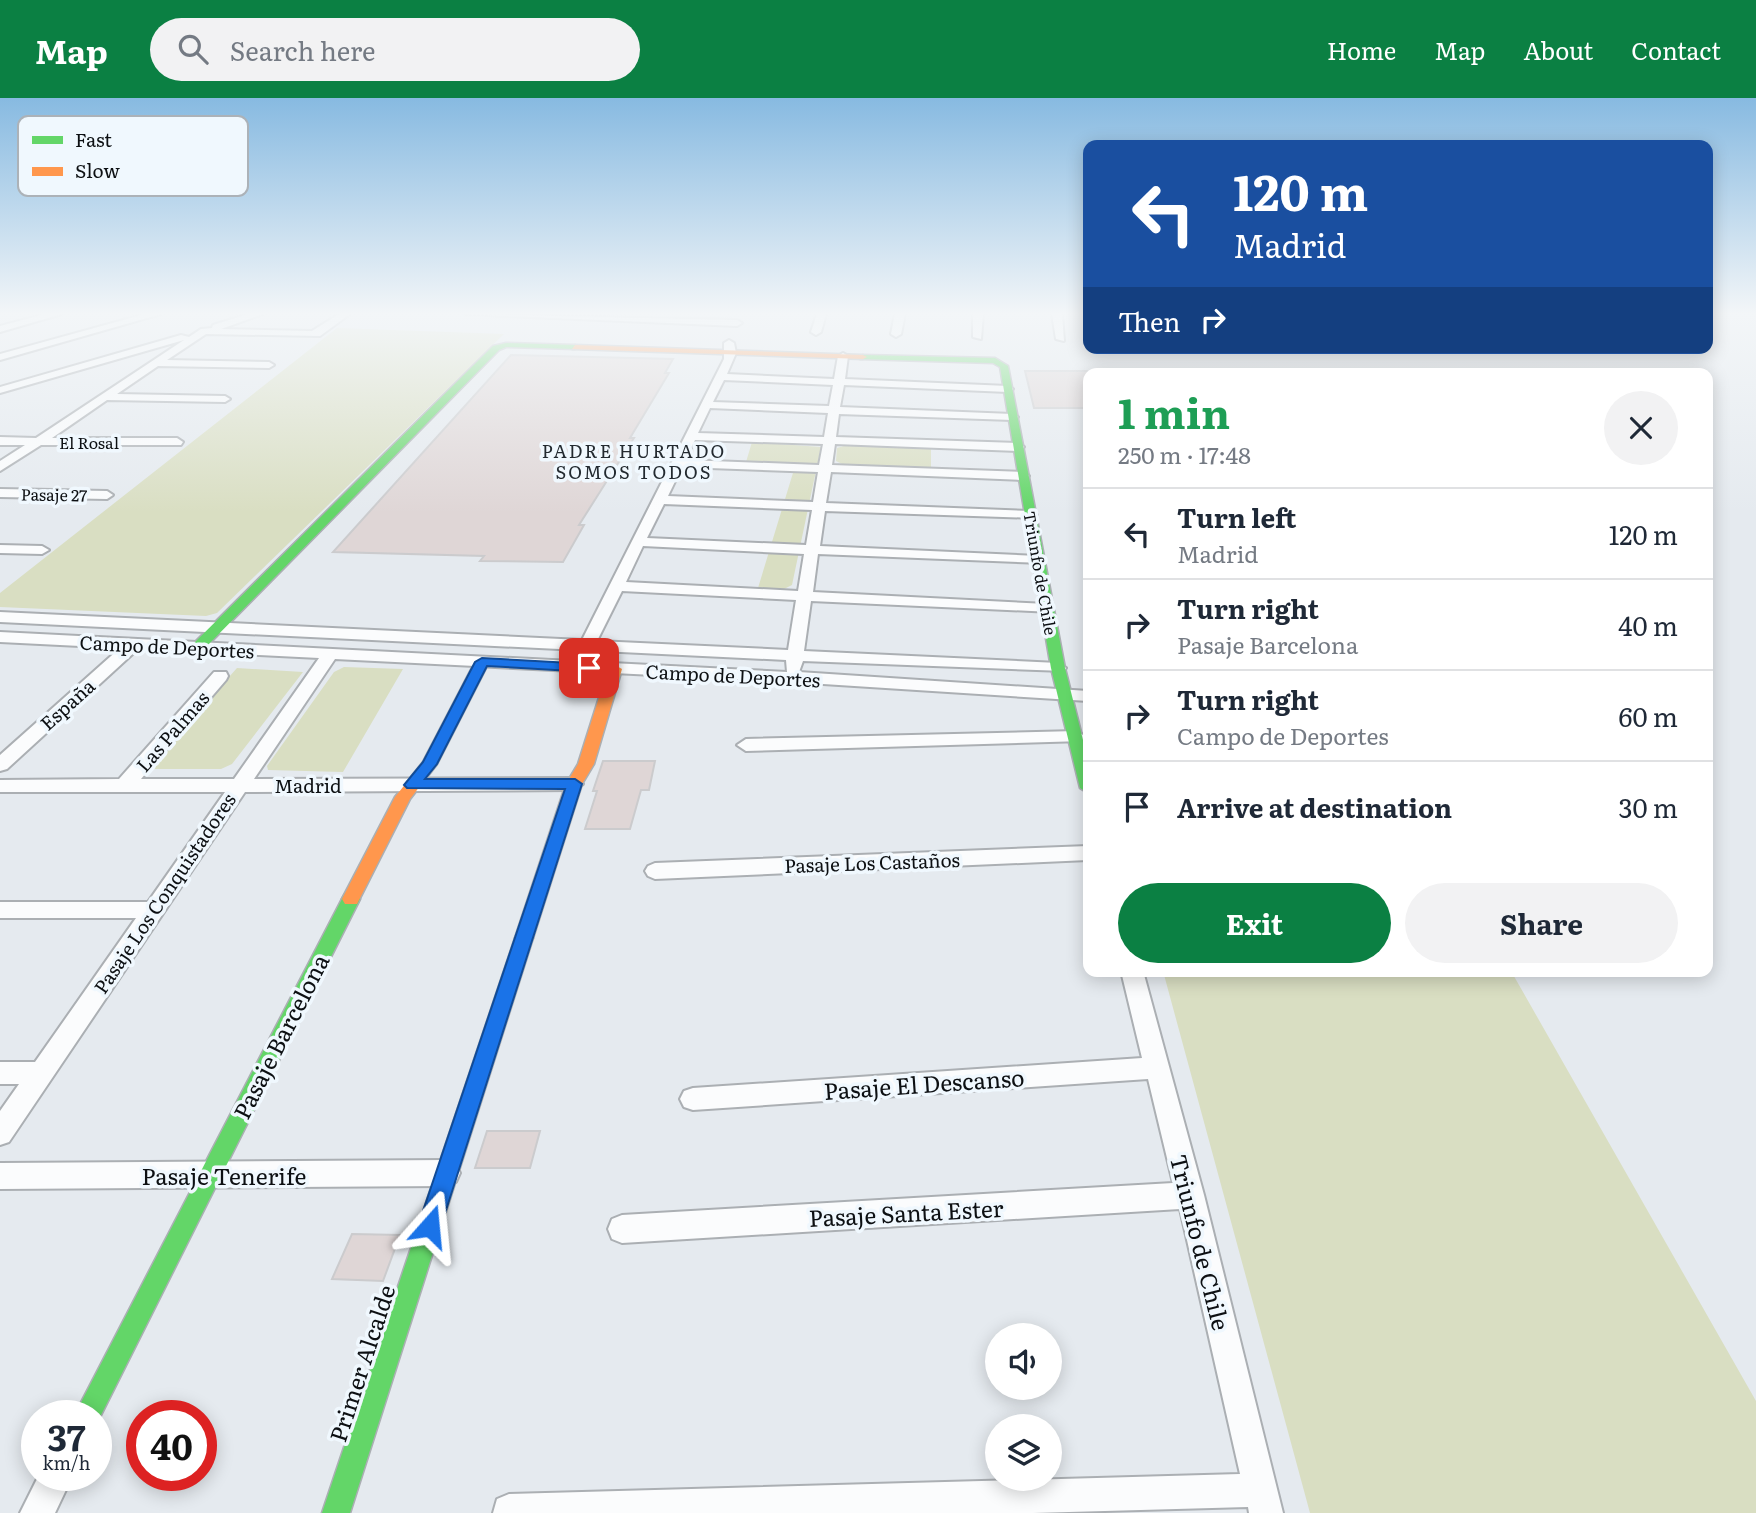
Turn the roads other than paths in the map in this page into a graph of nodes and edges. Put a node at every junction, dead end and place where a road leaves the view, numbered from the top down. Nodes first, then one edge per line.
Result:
1 (35, 380) edge
2 (129, 380) edge
3 (464, 380) edge
4 (718, 380) edge
5 (792, 380) edge
6 (1006, 380) edge
7 (839, 382) junction
8 (1007, 389) junction
9 (0, 390) edge
10 (104, 397) junction
11 (225, 399) dead end
12 (706, 405) junction
13 (835, 410) junction
14 (1012, 416) junction
15 (692, 436) junction
16 (830, 440) junction
17 (0, 441) edge
18 (39, 442) junction
19 (177, 442) dead end
20 (1018, 447) junction
21 (678, 463) junction
22 (0, 467) edge
23 (825, 469) junction
24 (1023, 476) junction
25 (0, 493) edge
26 (107, 495) dead end
27 (661, 500) junction
28 (819, 506) junction
29 (1030, 515) junction
30 (640, 542) junction
31 (0, 549) edge
32 (42, 550) dead end
33 (813, 550) junction
34 (1038, 560) junction
35 (618, 586) junction
36 (805, 596) junction
37 (1047, 609) junction
38 (0, 617) edge
39 (219, 627) junction
40 (2, 639) edge
41 (134, 644) junction
42 (587, 646) junction
43 (198, 647) junction
44 (330, 654) junction
45 (796, 657) junction
46 (482, 662) junction
47 (1058, 668) junction
48 (615, 669) junction
49 (220, 676) dead end
50 (792, 677) junction
51 (1065, 693) junction
52 (1083, 695) edge
53 (1077, 737) junction
54 (746, 745) dead end
55 (0, 765) edge
56 (1083, 765) edge
57 (575, 784) junction
58 (125, 785) junction
59 (239, 785) junction
60 (412, 785) junction
61 (0, 786) edge
62 (1083, 853) edge
63 (656, 871) dead end
64 (0, 909) edge
65 (153, 910) junction
66 (1133, 977) edge
67 (1156, 1068) junction
68 (0, 1073) edge
69 (42, 1073) junction
70 (693, 1099) dead end
71 (0, 1133) edge
72 (447, 1173) junction
73 (209, 1175) junction
74 (0, 1176) edge
75 (1190, 1195) junction
76 (622, 1229) dead end
77 (95, 1400) edge
78 (49, 1491) edge
79 (1263, 1501) edge
80 (509, 1511) dead end
81 (37, 1513) edge
82 (336, 1513) edge

1 - 9 street
2 - 10 street
3 - 39 street
4 - 12 street
5 - 7 street
6 - 8 street, Triunfo de Chile
7 - 8 street
7 - 13 street
8 - 14 street, Triunfo de Chile
10 - 11 street
10 - 18 street
12 - 13 street
12 - 15 street
13 - 14 street
13 - 16 street
14 - 20 street, Triunfo de Chile
15 - 16 street
15 - 21 street
16 - 20 street
16 - 23 street
17 - 18 street, El Rosal
18 - 19 street, El Rosal
18 - 22 street
20 - 24 street, Triunfo de Chile
21 - 23 street
21 - 27 street
23 - 24 street
23 - 28 street
24 - 29 street, Triunfo de Chile
25 - 26 street, Pasaje 27
27 - 28 street
27 - 30 street
28 - 29 street
28 - 33 street
29 - 34 street, Triunfo de Chile
30 - 33 street
30 - 35 street
31 - 32 street
33 - 34 street
33 - 36 street
34 - 37 street, Triunfo de Chile
35 - 36 street
35 - 42 street
36 - 37 street
36 - 45 street
37 - 47 street, Triunfo de Chile
38 - 39 street, Campo de Deportes
39 - 42 street, Campo de Deportes
39 - 43 street
40 - 41 street, Campo de Deportes
41 - 43 street, Campo de Deportes
41 - 55 street, España
42 - 45 street, Campo de Deportes
43 - 44 street, Campo de Deportes
44 - 46 street, Campo de Deportes
44 - 59 street, Pasaje Los Conquistadores
45 - 47 street, Campo de Deportes
45 - 50 street
46 - 48 street, Campo de Deportes
46 - 60 street, Pasaje Barcelona
47 - 51 street, Triunfo de Chile
48 - 50 street, Campo de Deportes
48 - 57 street, Primer Alcalde
49 - 58 street, Las Palmas
50 - 51 street, Campo de Deportes
51 - 52 street, Campo de Deportes
51 - 53 street, Triunfo de Chile
53 - 54 street
53 - 56 street, Triunfo de Chile
57 - 60 street, Madrid
57 - 72 street, Primer Alcalde
58 - 59 street, Madrid
58 - 61 street, Madrid
59 - 60 street, Madrid
59 - 65 street, Pasaje Los Conquistadores
60 - 73 street, Pasaje Barcelona
62 - 63 street, Pasaje Los Castaños
64 - 65 street
65 - 69 street, Pasaje Los Conquistadores
66 - 67 street, Triunfo de Chile
67 - 70 street, Pasaje El Descanso
67 - 75 street, Triunfo de Chile
68 - 69 street
69 - 71 street, Pasaje Los Conquistadores
72 - 73 street, Pasaje Tenerife
72 - 82 street, Primer Alcalde
73 - 74 street, Pasaje Tenerife
73 - 77 street, Pasaje Barcelona
75 - 76 street, Pasaje Santa Ester
75 - 79 street, Triunfo de Chile
78 - 81 street
79 - 80 street

